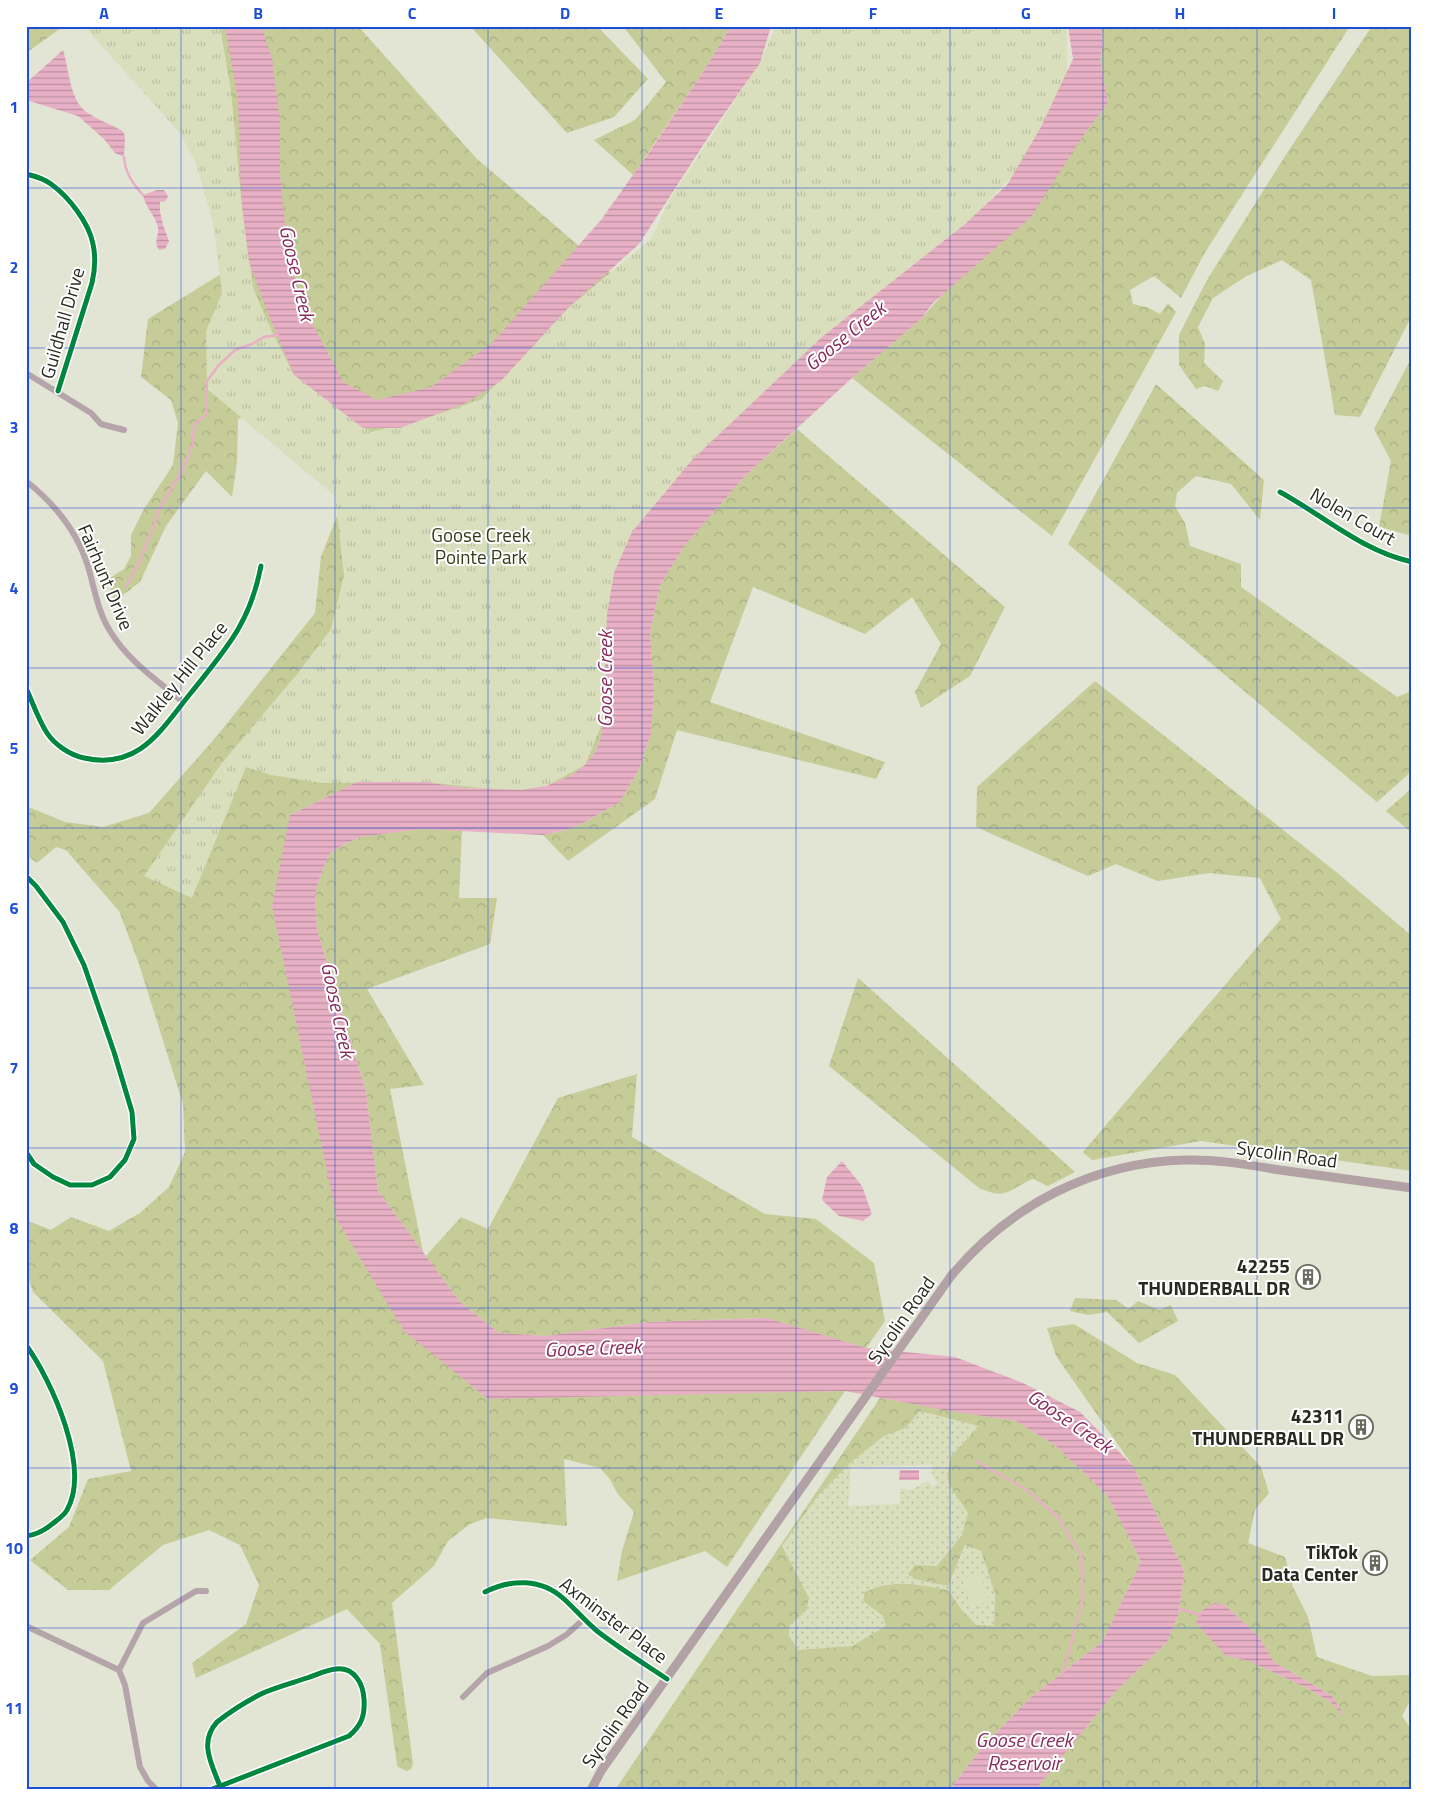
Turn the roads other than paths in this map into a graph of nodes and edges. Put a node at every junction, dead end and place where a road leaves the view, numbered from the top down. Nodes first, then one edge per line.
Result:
1 (26, 174) edge
2 (26, 373) edge
3 (58, 391) junction
4 (124, 430) dead end
5 (26, 481) edge
6 (1280, 492) dead end
7 (1412, 562) edge
8 (261, 566) dead end
9 (26, 688) edge
10 (183, 702) junction
11 (26, 876) edge
12 (26, 1152) edge
13 (1412, 1188) edge
14 (26, 1345) edge
15 (26, 1536) edge
16 (206, 1591) dead end
17 (485, 1592) dead end
18 (584, 1619) junction
19 (26, 1626) edge
20 (119, 1670) junction
21 (667, 1679) junction
22 (463, 1697) dead end
23 (220, 1786) junction
24 (157, 1790) edge
25 (210, 1790) edge
26 (591, 1790) edge

1 - 3 street, Guildhall Drive
2 - 3 street
3 - 4 street
5 - 10 street, Fairhunt Drive
6 - 7 street, Nolen Court
8 - 10 street, Walkley Hill Place
9 - 10 street, Walkley Hill Place
11 - 12 street
13 - 21 main road, Sycolin Road
14 - 15 street
16 - 20 street
17 - 18 street, Axminster Place
18 - 21 street, Axminster Place
18 - 22 street
19 - 20 street
20 - 24 street
21 - 26 main road, Sycolin Road
23 - 23 street
23 - 25 street

